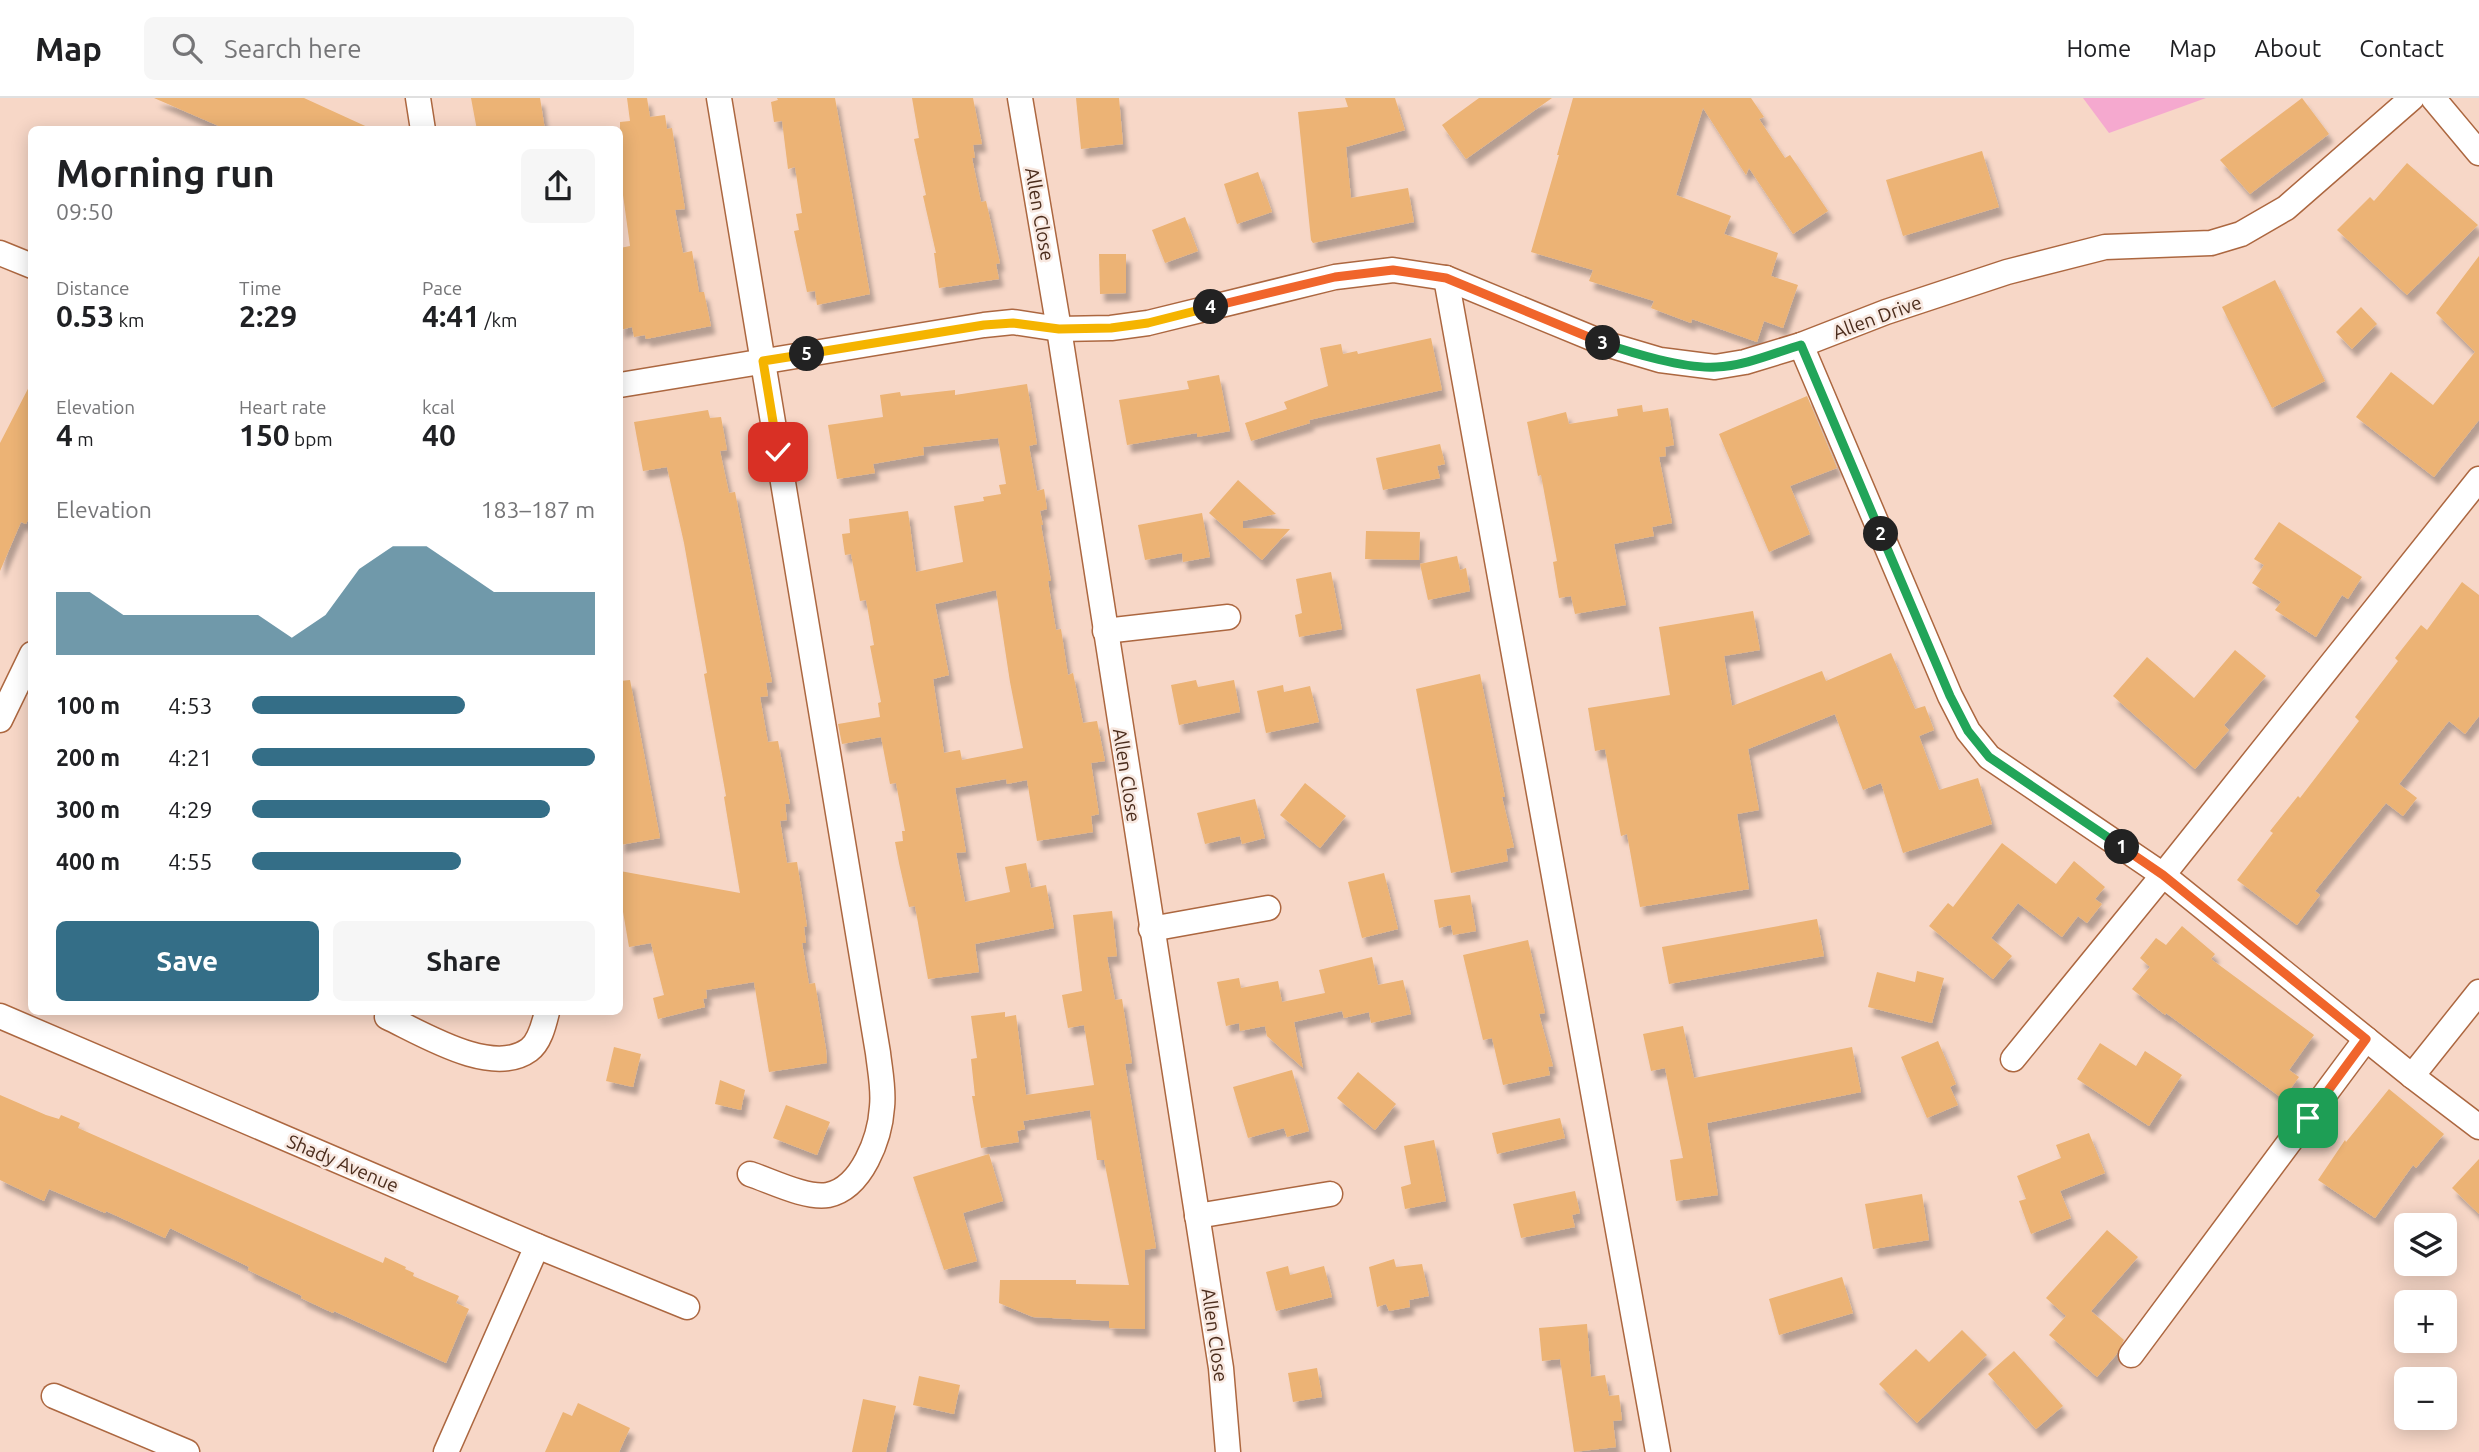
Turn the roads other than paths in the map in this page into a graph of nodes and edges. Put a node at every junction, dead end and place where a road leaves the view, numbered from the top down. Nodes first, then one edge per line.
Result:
1 (418, 98) edge
2 (719, 98) edge
3 (1020, 98) edge
4 (2412, 98) edge
5 (2433, 98) edge
6 (422, 126) edge
7 (2479, 153) edge
8 (0, 253) edge
9 (28, 264) edge
10 (1446, 278) junction
11 (1059, 329) junction
12 (1801, 345) junction
13 (763, 361) junction
14 (623, 384) edge
15 (2479, 479) edge
16 (1228, 617) dead end
17 (1105, 631) junction
18 (28, 662) edge
19 (0, 720) edge
20 (2163, 875) junction
21 (1268, 908) dead end
22 (1151, 929) junction
23 (2479, 992) edge
24 (546, 1015) edge
25 (0, 1016) edge
26 (387, 1017) dead end
27 (2366, 1039) junction
28 (2013, 1059) dead end
29 (2412, 1076) junction
30 (2479, 1127) edge
31 (750, 1174) dead end
32 (1330, 1194) dead end
33 (1197, 1216) junction
34 (537, 1246) junction
35 (687, 1307) dead end
36 (2131, 1355) dead end
37 (54, 1396) dead end
38 (187, 1452) edge
39 (446, 1452) edge
40 (1228, 1452) edge
41 (1658, 1452) edge

1 - 6 street
2 - 13 street
3 - 11 street, Allen Close
4 - 12 street, Allen Drive
5 - 7 street
8 - 9 street
10 - 11 street, Allen Drive
10 - 12 street, Allen Drive
10 - 41 street
11 - 13 street, Allen Drive
11 - 17 street, Allen Close
12 - 20 street
13 - 14 street, Allen Drive
13 - 31 street
15 - 20 street
16 - 17 street
17 - 22 street, Allen Close
18 - 19 street
20 - 27 street
20 - 28 street
21 - 22 street
22 - 33 street, Allen Close
23 - 29 street
24 - 26 street
25 - 34 street, Shady Avenue
27 - 29 street
27 - 36 street
29 - 30 street
32 - 33 street
33 - 40 street, Allen Close
34 - 35 street, Shady Avenue
34 - 39 street
37 - 38 street

